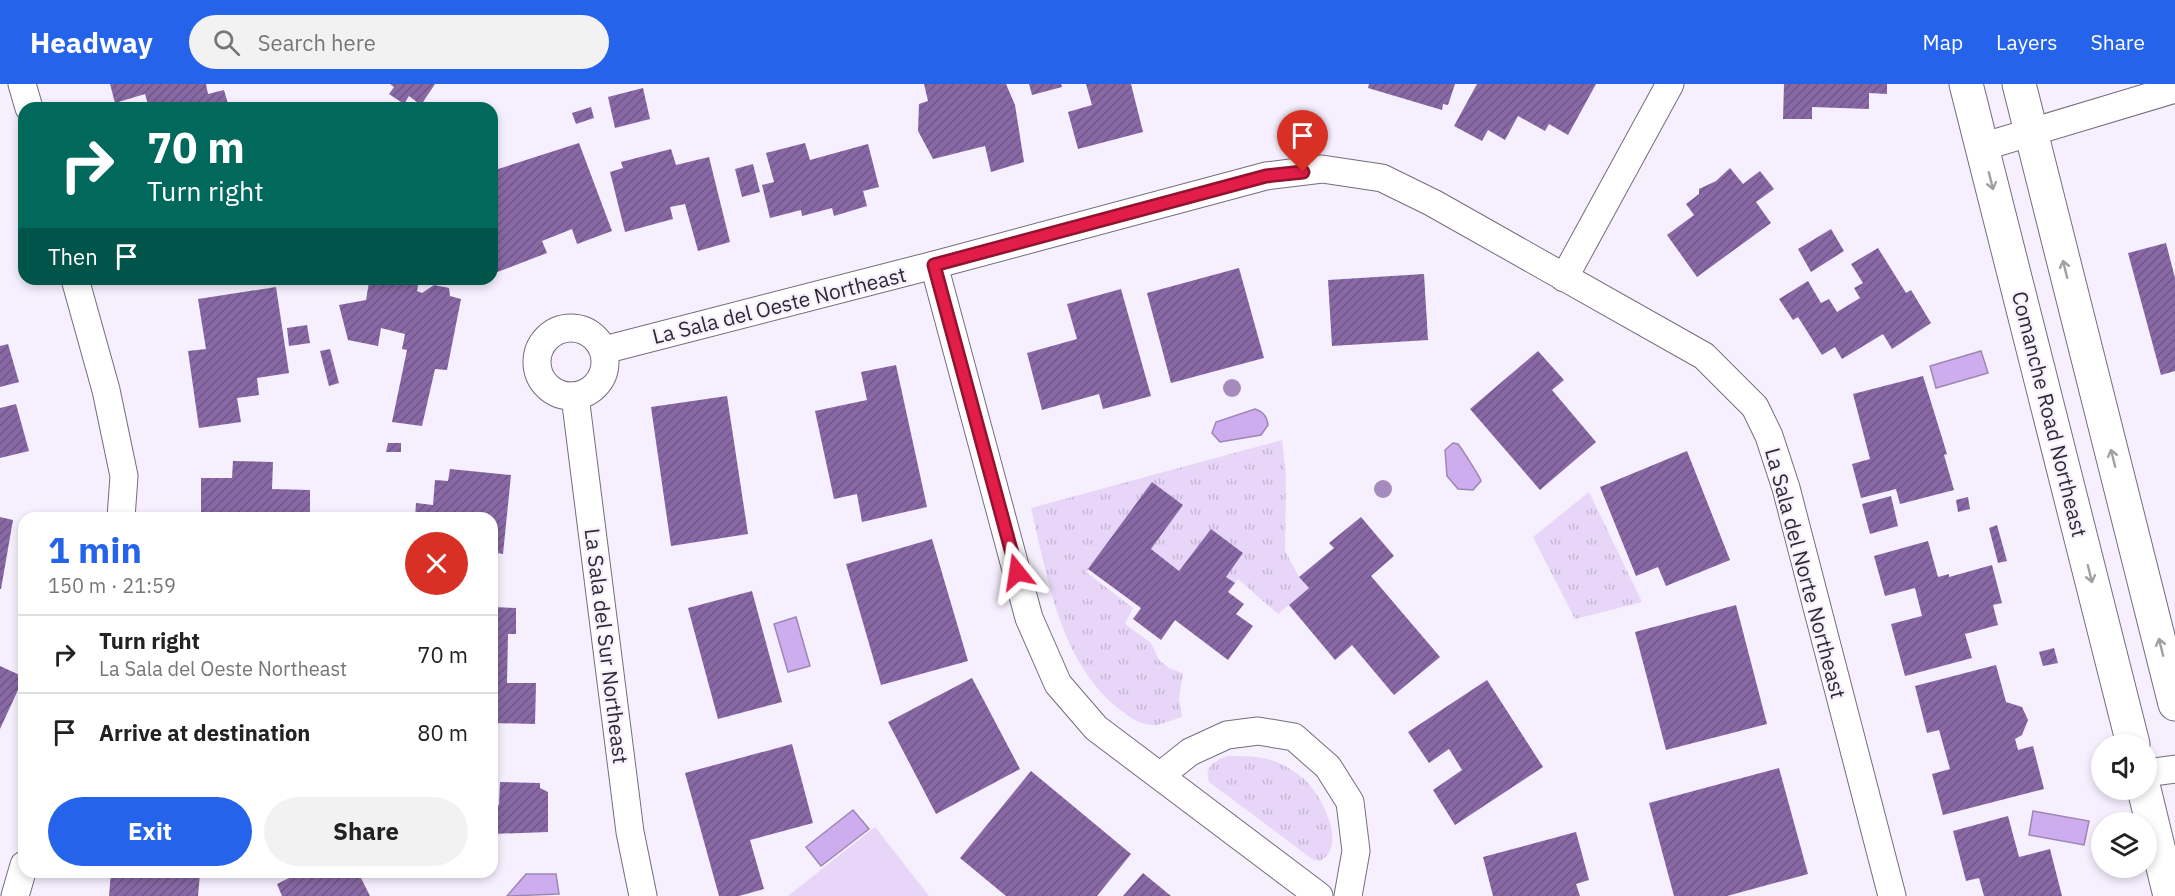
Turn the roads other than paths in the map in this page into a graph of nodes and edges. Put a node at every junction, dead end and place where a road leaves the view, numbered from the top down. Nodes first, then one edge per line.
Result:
1 (22, 84) edge
2 (1670, 84) edge
3 (1966, 84) edge
4 (2019, 84) edge
5 (2175, 88) edge
6 (27, 102) edge
7 (2031, 133) junction
8 (1982, 147) junction
9 (934, 265) junction
10 (1564, 278) junction
11 (77, 285) edge
12 (604, 350) junction
13 (575, 396) junction
14 (121, 512) edge
15 (2175, 704) edge
16 (2130, 734) edge
17 (2175, 769) edge
18 (2157, 771) edge
19 (1161, 775) junction
20 (2147, 800) edge
21 (20, 878) edge
22 (15, 896) edge
23 (643, 896) edge
24 (1319, 896) edge
25 (1348, 896) edge
26 (1892, 896) edge
27 (2170, 896) edge

1 - 6 street
2 - 10 street
3 - 8 street, Comanche Road Northeast
4 - 7 street
5 - 7 street
7 - 8 street
15 -> 7 street
8 -> 16 street, Comanche Road Northeast
9 - 10 street, La Sala del Oeste Northeast
9 - 12 street, La Sala del Oeste Northeast
9 - 19 street
10 - 26 street, La Sala del Norte Northeast
11 - 14 street
12 - 13 street
12 - 13 street
13 - 23 street, La Sala del Sur Northeast
17 - 18 street
19 - 24 street
19 - 25 street
20 - 27 street
21 - 22 street

